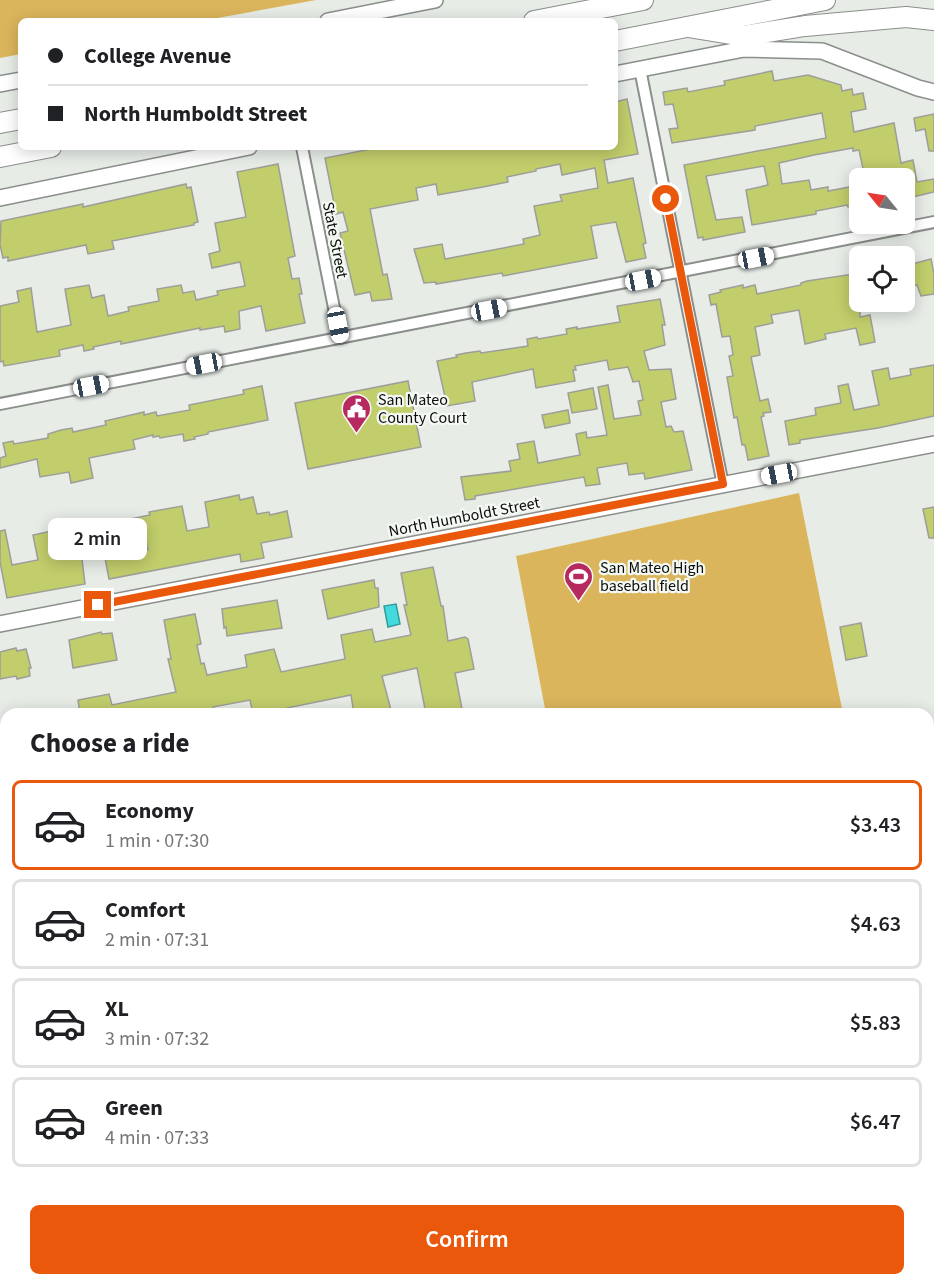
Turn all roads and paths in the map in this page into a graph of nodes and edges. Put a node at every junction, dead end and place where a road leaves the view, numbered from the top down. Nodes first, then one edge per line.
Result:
1 (435, 0) edge
2 (644, 0) edge
3 (825, 0) edge
4 (906, 17) junction
5 (343, 18) edge
6 (550, 18) edge
7 (934, 20) edge
8 (688, 27) junction
9 (934, 29) edge
10 (618, 40) edge
11 (640, 69) junction
12 (618, 73) edge
13 (18, 81) edge
14 (0, 84) edge
15 (934, 92) edge
16 (18, 112) edge
17 (0, 115) edge
18 (18, 120) edge
19 (0, 123) edge
20 (36, 150) edge
21 (234, 150) edge
22 (303, 150) edge
23 (0, 157) edge
24 (0, 198) edge
25 (934, 222) edge
26 (681, 273) junction
27 (340, 338) junction
28 (0, 404) edge
29 (934, 444) edge
30 (723, 484) junction
31 (0, 624) edge

1 - 5 street
2 - 6 highway
3 - 8 highway
4 - 7 highway
4 - 8 highway
4 - 9 highway
8 - 10 highway
11 - 12 street
11 - 15 street
11 - 26 street
13 - 14 street
16 - 17 highway
18 - 19 highway
20 - 23 highway
21 - 24 street
22 - 27 street, State Street
25 - 26 street
26 - 27 street
26 - 30 street
27 - 28 street
29 - 30 street, North Humboldt Street
30 - 31 street, North Humboldt Street

